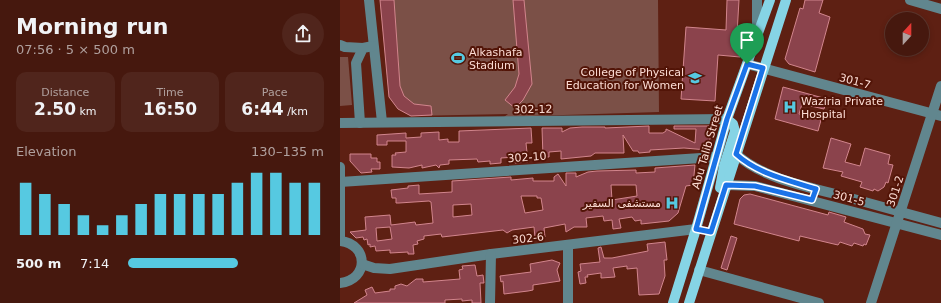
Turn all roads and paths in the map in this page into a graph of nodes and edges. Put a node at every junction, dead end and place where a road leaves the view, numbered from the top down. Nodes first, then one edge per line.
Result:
1 (369, 0) edge
2 (757, 0) edge
3 (770, 0) edge
4 (786, 0) edge
5 (910, 0) edge
6 (941, 9) edge
7 (757, 38) junction
8 (373, 42) junction
9 (340, 45) edge
10 (363, 48) junction
11 (747, 64) junction
12 (763, 68) junction
13 (941, 86) edge
14 (937, 115) edge
15 (727, 119) junction
16 (382, 122) junction
17 (340, 123) edge
18 (360, 123) junction
19 (736, 154) junction
20 (716, 157) junction
21 (340, 167) edge
22 (340, 182) edge
23 (726, 185) junction
24 (816, 189) junction
25 (812, 200) junction
26 (720, 204) junction
27 (901, 212) junction
28 (941, 223) edge
29 (897, 224) junction
30 (696, 229) junction
31 (711, 232) junction
32 (941, 235) edge
33 (340, 240) edge
34 (568, 246) junction
35 (491, 254) junction
36 (362, 264) junction
37 (699, 270) junction
38 (340, 283) edge
39 (490, 303) edge
40 (568, 303) edge
41 (673, 303) edge
42 (689, 303) edge
43 (819, 303) edge
44 (871, 303) edge

1 - 8 street
2 - 7 street
3 - 7 main road, Abu Talib Street
4 - 12 main road
5 - 6 street
7 - 11 main road, Abu Talib Street
8 - 10 street
8 - 16 street
9 - 10 street
10 - 18 street
11 - 12 street, 301-7
11 - 15 main road, Abu Talib Street
12 - 14 street, 301-7
12 - 19 main road
13 - 14 street, 301-2
14 - 27 street, 301-2
15 - 16 street, 302-12
15 - 20 main road, Abu Talib Street
15 - 26 main road
16 - 18 street, 302-12
17 - 18 street, 302-12
19 - 23 main road
19 - 24 street, 301-5
20 - 22 street, 302-10
20 - 30 main road, Abu Talib Street
21 - 22 street
22 - 33 street
23 - 25 street, 301-5
23 - 26 main road
24 - 25 street
24 - 27 street, 301-5
25 - 29 street, 301-5
26 - 31 main road
27 - 28 street, 301-5
27 - 29 street, 301-2
29 - 32 street, 301-5
29 - 44 street, 301-2
30 - 31 main road
30 - 34 street, 302-6
30 - 41 main road, Abu Talib Street
31 - 37 main road
33 - 36 street
34 - 35 street, 302-6
34 - 40 street
35 - 36 street, 302-6
35 - 39 street
36 - 38 street
37 - 42 main road
37 - 43 street

